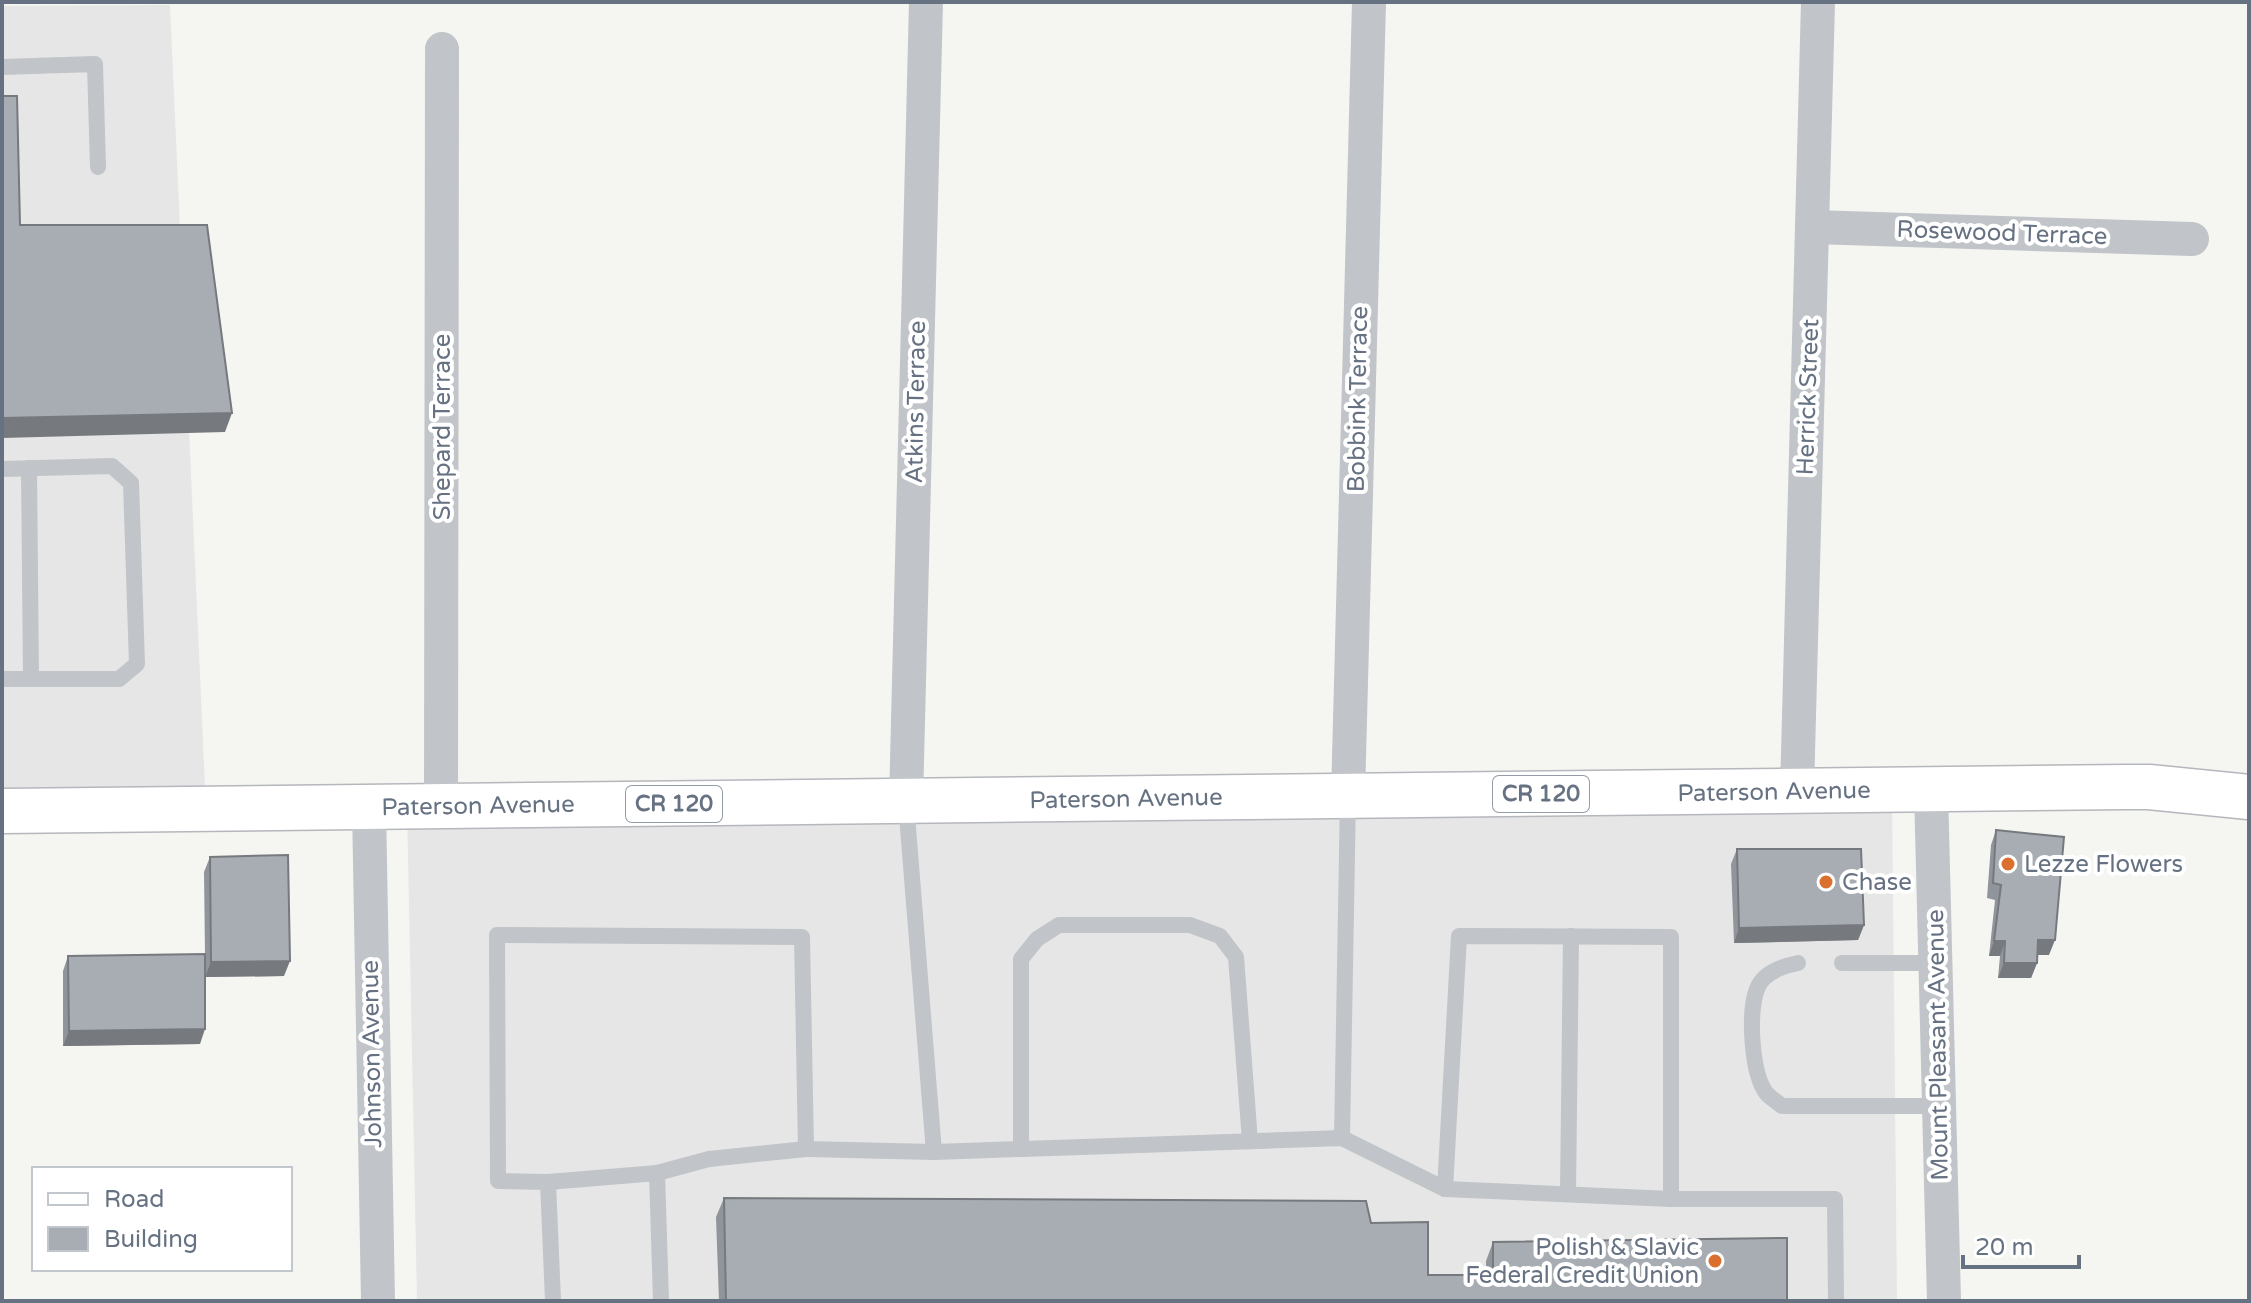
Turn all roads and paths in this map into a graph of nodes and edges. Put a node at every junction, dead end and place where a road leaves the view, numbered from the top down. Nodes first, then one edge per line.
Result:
1 (926, 2) edge
2 (1369, 2) edge
3 (1818, 2) edge
4 (442, 49) dead end
5 (2, 67) edge
6 (98, 167) dead end
7 (1813, 227) junction
8 (2192, 239) dead end
9 (29, 468) junction
10 (2, 469) edge
11 (2, 679) edge
12 (31, 679) junction
13 (1931, 790) junction
14 (1797, 791) junction
15 (1348, 796) junction
16 (2249, 797) edge
17 (906, 801) junction
18 (441, 806) junction
19 (369, 807) junction
20 (2, 811) edge
21 (1571, 936) junction
22 (1798, 963) dead end
23 (1842, 963) dead end
24 (1937, 963) junction
25 (1939, 1106) junction
26 (1342, 1138) junction
27 (1250, 1141) junction
28 (806, 1149) junction
29 (1021, 1149) junction
30 (934, 1152) junction
31 (657, 1173) junction
32 (548, 1182) junction
33 (1445, 1189) junction
34 (1568, 1194) junction
35 (1671, 1199) junction
36 (378, 1301) edge
37 (553, 1301) edge
38 (661, 1301) edge
39 (1836, 1301) edge
40 (1944, 1301) edge

1 - 17 street, Atkins Terrace
2 - 15 street, Bobbink Terrace
3 - 7 street, Herrick Street
4 - 18 street, Shepard Terrace
5 - 6 lane
7 - 8 street, Rosewood Terrace
7 - 14 street, Herrick Street
9 - 10 lane
9 - 12 lane
9 - 12 lane
11 - 12 lane
13 - 14 main road, Paterson Avenue / CR 120
13 - 16 main road, Paterson Avenue / CR 120
13 - 24 street, Mount Pleasant Avenue
14 - 15 main road, Paterson Avenue / CR 120
15 - 17 main road, Paterson Avenue / CR 120
15 - 26 lane
17 - 18 main road, Paterson Avenue / CR 120
17 - 30 lane
18 - 19 main road, Paterson Avenue / CR 120
19 - 20 main road, Paterson Avenue / CR 120
19 - 36 street, Johnson Avenue
21 - 33 lane
21 - 34 lane
21 - 35 lane
22 - 25 lane
23 - 24 lane
24 - 25 street, Mount Pleasant Avenue
25 - 40 street, Mount Pleasant Avenue
26 - 27 lane
26 - 33 lane
27 - 29 lane
27 - 29 lane
28 - 30 lane
28 - 31 lane
28 - 32 lane
29 - 30 lane
31 - 32 lane
31 - 38 lane
32 - 37 lane
33 - 34 lane
34 - 35 lane
35 - 39 lane

